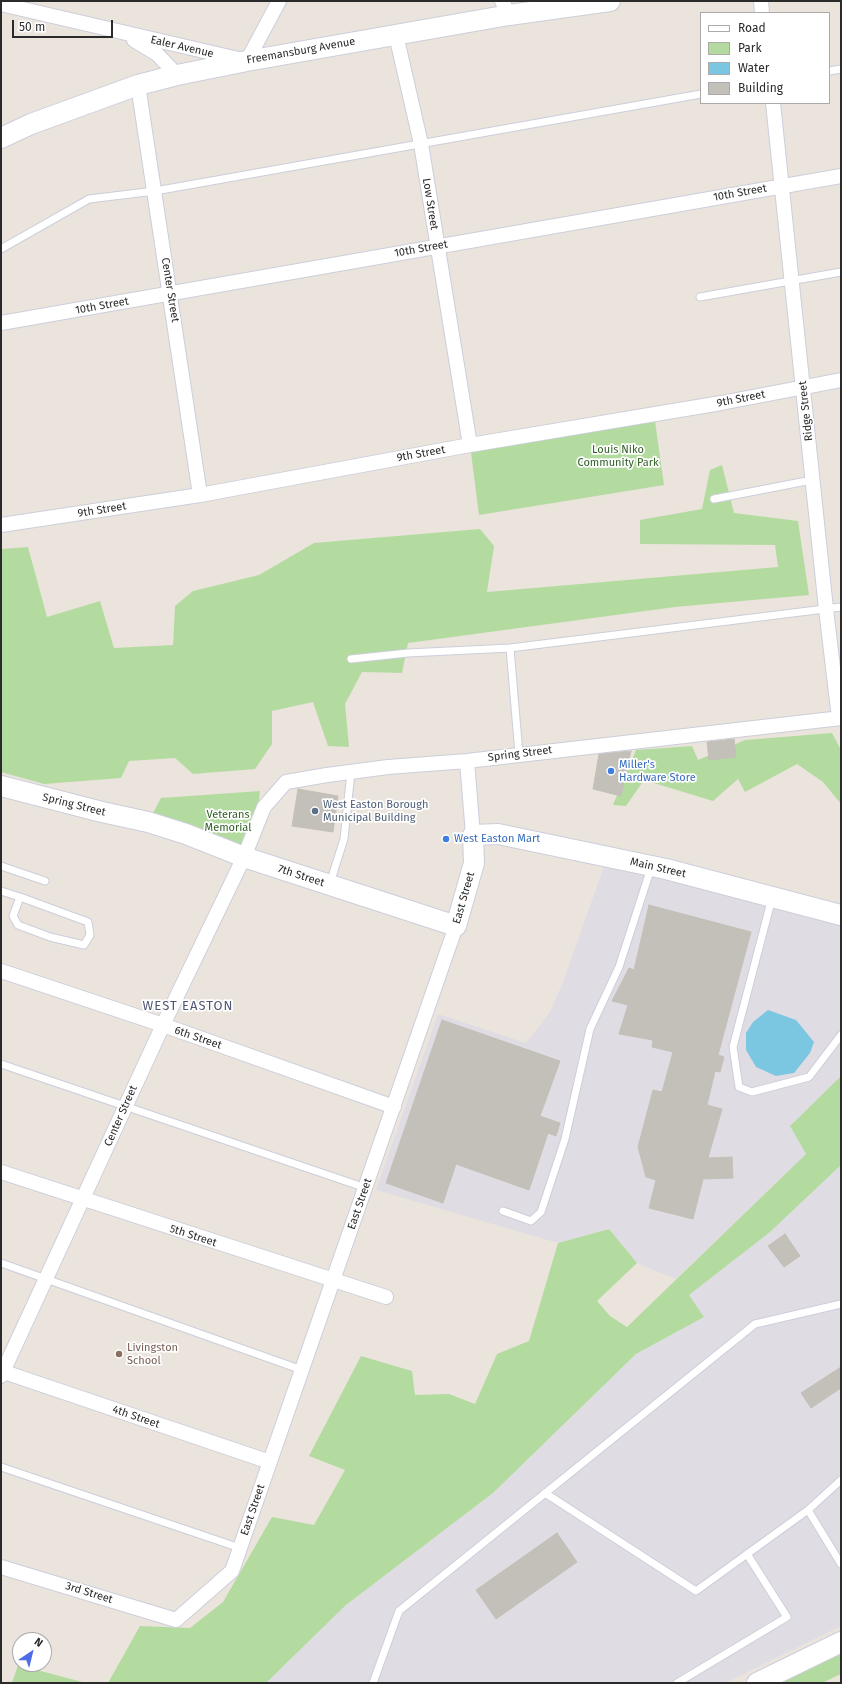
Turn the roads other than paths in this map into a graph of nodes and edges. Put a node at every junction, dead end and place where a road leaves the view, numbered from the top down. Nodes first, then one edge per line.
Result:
1 (279, 1) edge
2 (610, 1) edge
3 (760, 1) edge
4 (1, 4) edge
5 (506, 8) edge
6 (762, 12) edge
7 (117, 32) junction
8 (396, 35) junction
9 (247, 61) junction
10 (841, 68) edge
11 (830, 71) edge
12 (177, 75) junction
13 (138, 85) junction
14 (700, 94) edge
15 (773, 104) edge
16 (1, 138) edge
17 (421, 144) junction
18 (841, 176) edge
19 (782, 185) junction
20 (155, 191) junction
21 (436, 246) junction
22 (1, 249) edge
23 (841, 272) edge
24 (791, 280) junction
25 (170, 294) junction
26 (700, 297) dead end
27 (1, 323) edge
28 (841, 380) edge
29 (803, 387) junction
30 (470, 445) junction
31 (812, 480) junction
32 (200, 495) junction
33 (714, 499) dead end
34 (1, 525) edge
35 (841, 607) edge
36 (826, 609) junction
37 (510, 648) junction
38 (351, 660) dead end
39 (840, 718) edge
40 (519, 754) junction
41 (467, 761) junction
42 (351, 772) junction
43 (1, 786) edge
44 (148, 822) joint
45 (473, 835) junction
46 (244, 857) junction
47 (1, 866) edge
48 (651, 866) junction
49 (45, 881) dead end
50 (329, 885) junction
51 (1, 891) edge
52 (20, 897) junction
53 (772, 898) junction
54 (841, 915) edge
55 (456, 926) junction
56 (1, 971) edge
57 (163, 1025) junction
58 (841, 1035) edge
59 (1, 1064) edge
60 (126, 1106) junction
61 (394, 1107) junction
62 (1, 1172) edge
63 (366, 1188) junction
64 (83, 1200) junction
65 (503, 1211) dead end
66 (1, 1263) edge
67 (47, 1278) junction
68 (334, 1281) junction
69 (386, 1297) dead end
70 (841, 1304) edge
71 (302, 1370) junction
72 (2, 1373) edge
73 (270, 1462) junction
74 (1, 1467) edge
75 (841, 1480) edge
76 (545, 1493) junction
77 (808, 1510) junction
78 (240, 1548) junction
79 (747, 1554) junction
80 (841, 1564) edge
81 (1, 1567) edge
82 (176, 1620) joint
83 (841, 1642) edge
84 (373, 1683) edge
85 (677, 1683) edge
86 (757, 1683) edge

1 - 9 street
2 - 5 street, Freemansburg Avenue
3 - 6 street
4 - 7 street, Ealer Avenue
5 - 8 street, Freemansburg Avenue
7 - 9 street, Ealer Avenue
7 - 12 street, Ealer Avenue
8 - 9 street, Freemansburg Avenue
8 - 17 street, Low Street
9 - 12 street, Freemansburg Avenue
10 - 11 lane
12 - 13 street, Freemansburg Avenue
13 - 16 street, Freemansburg Avenue
13 - 20 street, Center Street
14 - 17 lane
15 - 19 street, Ridge Street
17 - 20 lane
17 - 21 street, Low Street
18 - 19 street, 10th Street
19 - 21 street, 10th Street
19 - 24 street, Ridge Street
20 - 22 lane
20 - 25 street, Center Street
21 - 25 street, 10th Street
21 - 30 street, Low Street
23 - 24 lane
24 - 26 lane
24 - 29 street, Ridge Street
25 - 27 street, 10th Street
25 - 32 street, Center Street
28 - 29 street, 9th Street
29 - 30 street, 9th Street
29 - 31 street, Ridge Street
30 - 32 street, 9th Street
31 - 33 lane
31 - 36 street, Ridge Street
32 - 34 street, 9th Street
35 - 36 lane
36 - 37 lane
36 - 39 street, Ridge Street
37 - 38 lane
37 - 40 lane
39 - 40 street, Spring Street
40 - 41 street, Spring Street
41 - 42 street, Spring Street
41 - 45 street, East Street
42 - 46 street, Spring Street
42 - 50 lane
43 - 44 street, Spring Street
44 - 46 street, 7th Street
45 - 48 street, Main Street
45 - 55 street, East Street
46 - 50 street, 7th Street
46 - 57 street, Center Street
47 - 49 lane
48 - 53 street, Main Street
48 - 65 lane
50 - 55 street, 7th Street
51 - 52 lane
52 - 52 lane
53 - 54 street, Main Street
53 - 58 lane
55 - 61 street, East Street
56 - 57 street, 6th Street
57 - 60 street, Center Street
57 - 61 street, 6th Street
59 - 60 lane
60 - 63 lane
60 - 64 street, Center Street
61 - 63 street, East Street
62 - 64 street, 5th Street
63 - 68 street, East Street
64 - 67 street, Center Street
64 - 68 street, 5th Street
66 - 67 lane
67 - 71 lane
67 - 72 street, Center Street
68 - 69 street, 5th Street
68 - 71 street, East Street
70 - 76 lane
71 - 73 street, East Street
72 - 73 street, 4th Street
73 - 78 street, East Street
74 - 78 lane
75 - 77 lane
76 - 79 lane
76 - 84 lane
77 - 79 lane
77 - 80 lane
78 - 82 street, East Street
79 - 85 lane
81 - 82 street, 3rd Street
83 - 86 street

